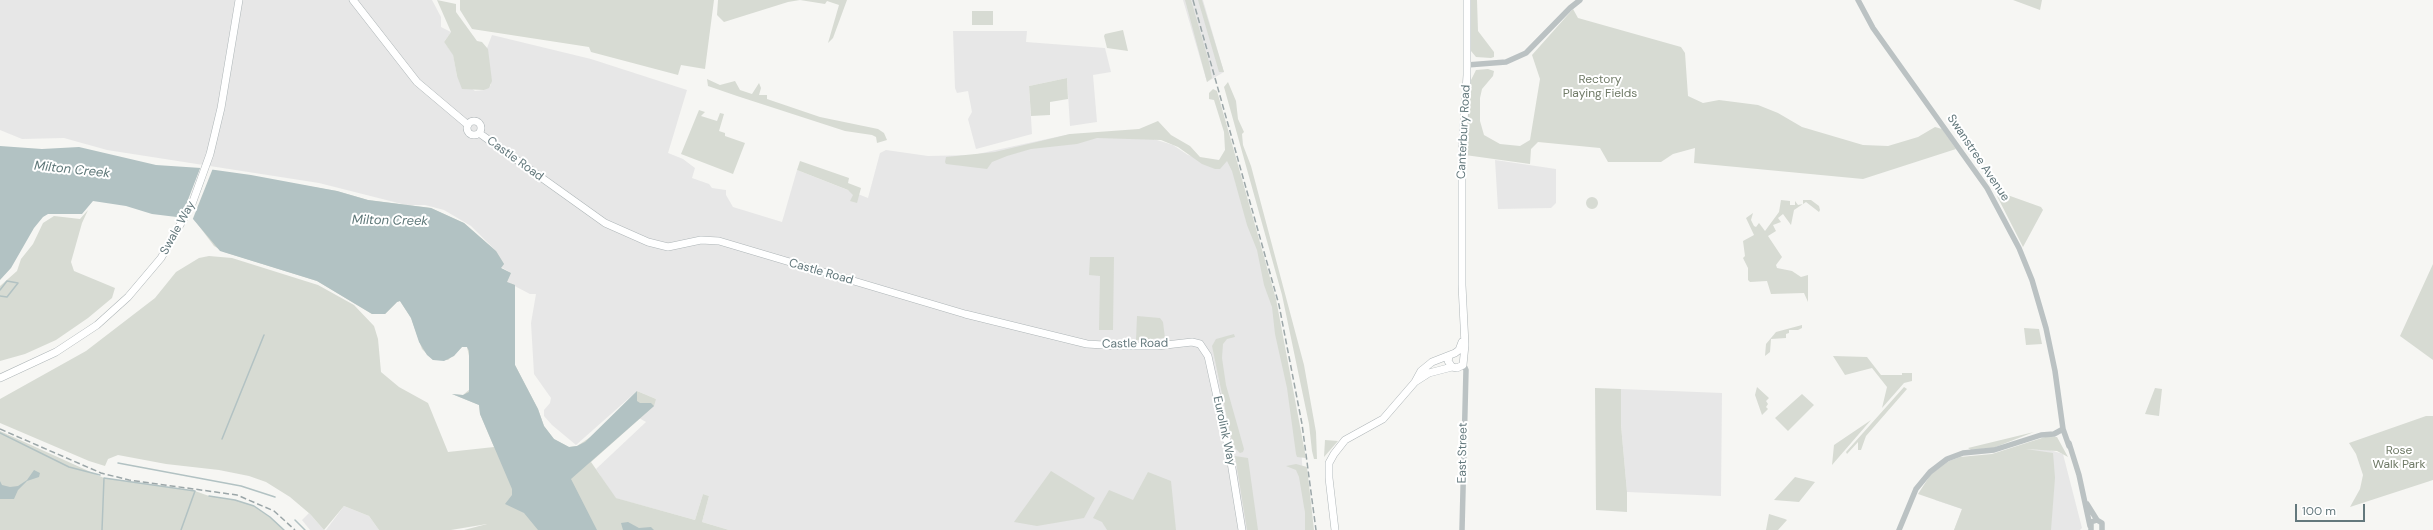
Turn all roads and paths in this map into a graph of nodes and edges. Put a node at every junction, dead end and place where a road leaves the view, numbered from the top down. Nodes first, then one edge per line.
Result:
1 (239, 0) edge
2 (353, 0) edge
3 (1467, 0) edge
4 (1580, 0) edge
5 (1858, 0) edge
6 (1467, 65) junction
7 (1462, 264) joint
8 (1464, 337) junction
9 (1192, 342) joint
10 (1452, 355) junction
11 (1463, 359) junction
12 (1453, 368) junction
13 (1466, 376) junction
14 (0, 378) edge
15 (1413, 385) junction
16 (2065, 429) junction
17 (2054, 434) junction
18 (2068, 444) junction
19 (2084, 496) junction
20 (2098, 520) junction
21 (2090, 529) edge
22 (1242, 530) edge
23 (1335, 530) edge
24 (1462, 530) edge
25 (1900, 530) edge
26 (2102, 530) edge

1 - 14 main road, Swale Way
2 - 9 main road, Castle Road
3 - 6 main road, Canterbury Road
4 - 6 street
5 - 16 street, Swanstree Avenue
6 - 7 main road, Canterbury Road
7 - 8 main road, East Street
8 - 10 main road
8 - 11 main road, East Street
9 - 22 main road, Eurolink Way
10 - 11 main road
10 - 12 main road
10 - 15 main road
11 - 12 main road
11 - 13 street, East Street
12 - 13 street
12 - 15 main road
13 - 24 street, East Street
15 - 23 main road
16 - 17 street
16 - 18 street, Swanstree Avenue
17 - 18 street
17 - 25 street
18 - 19 street, Swanstree Avenue
19 - 20 street
19 - 21 street
20 - 21 street
20 - 26 street

